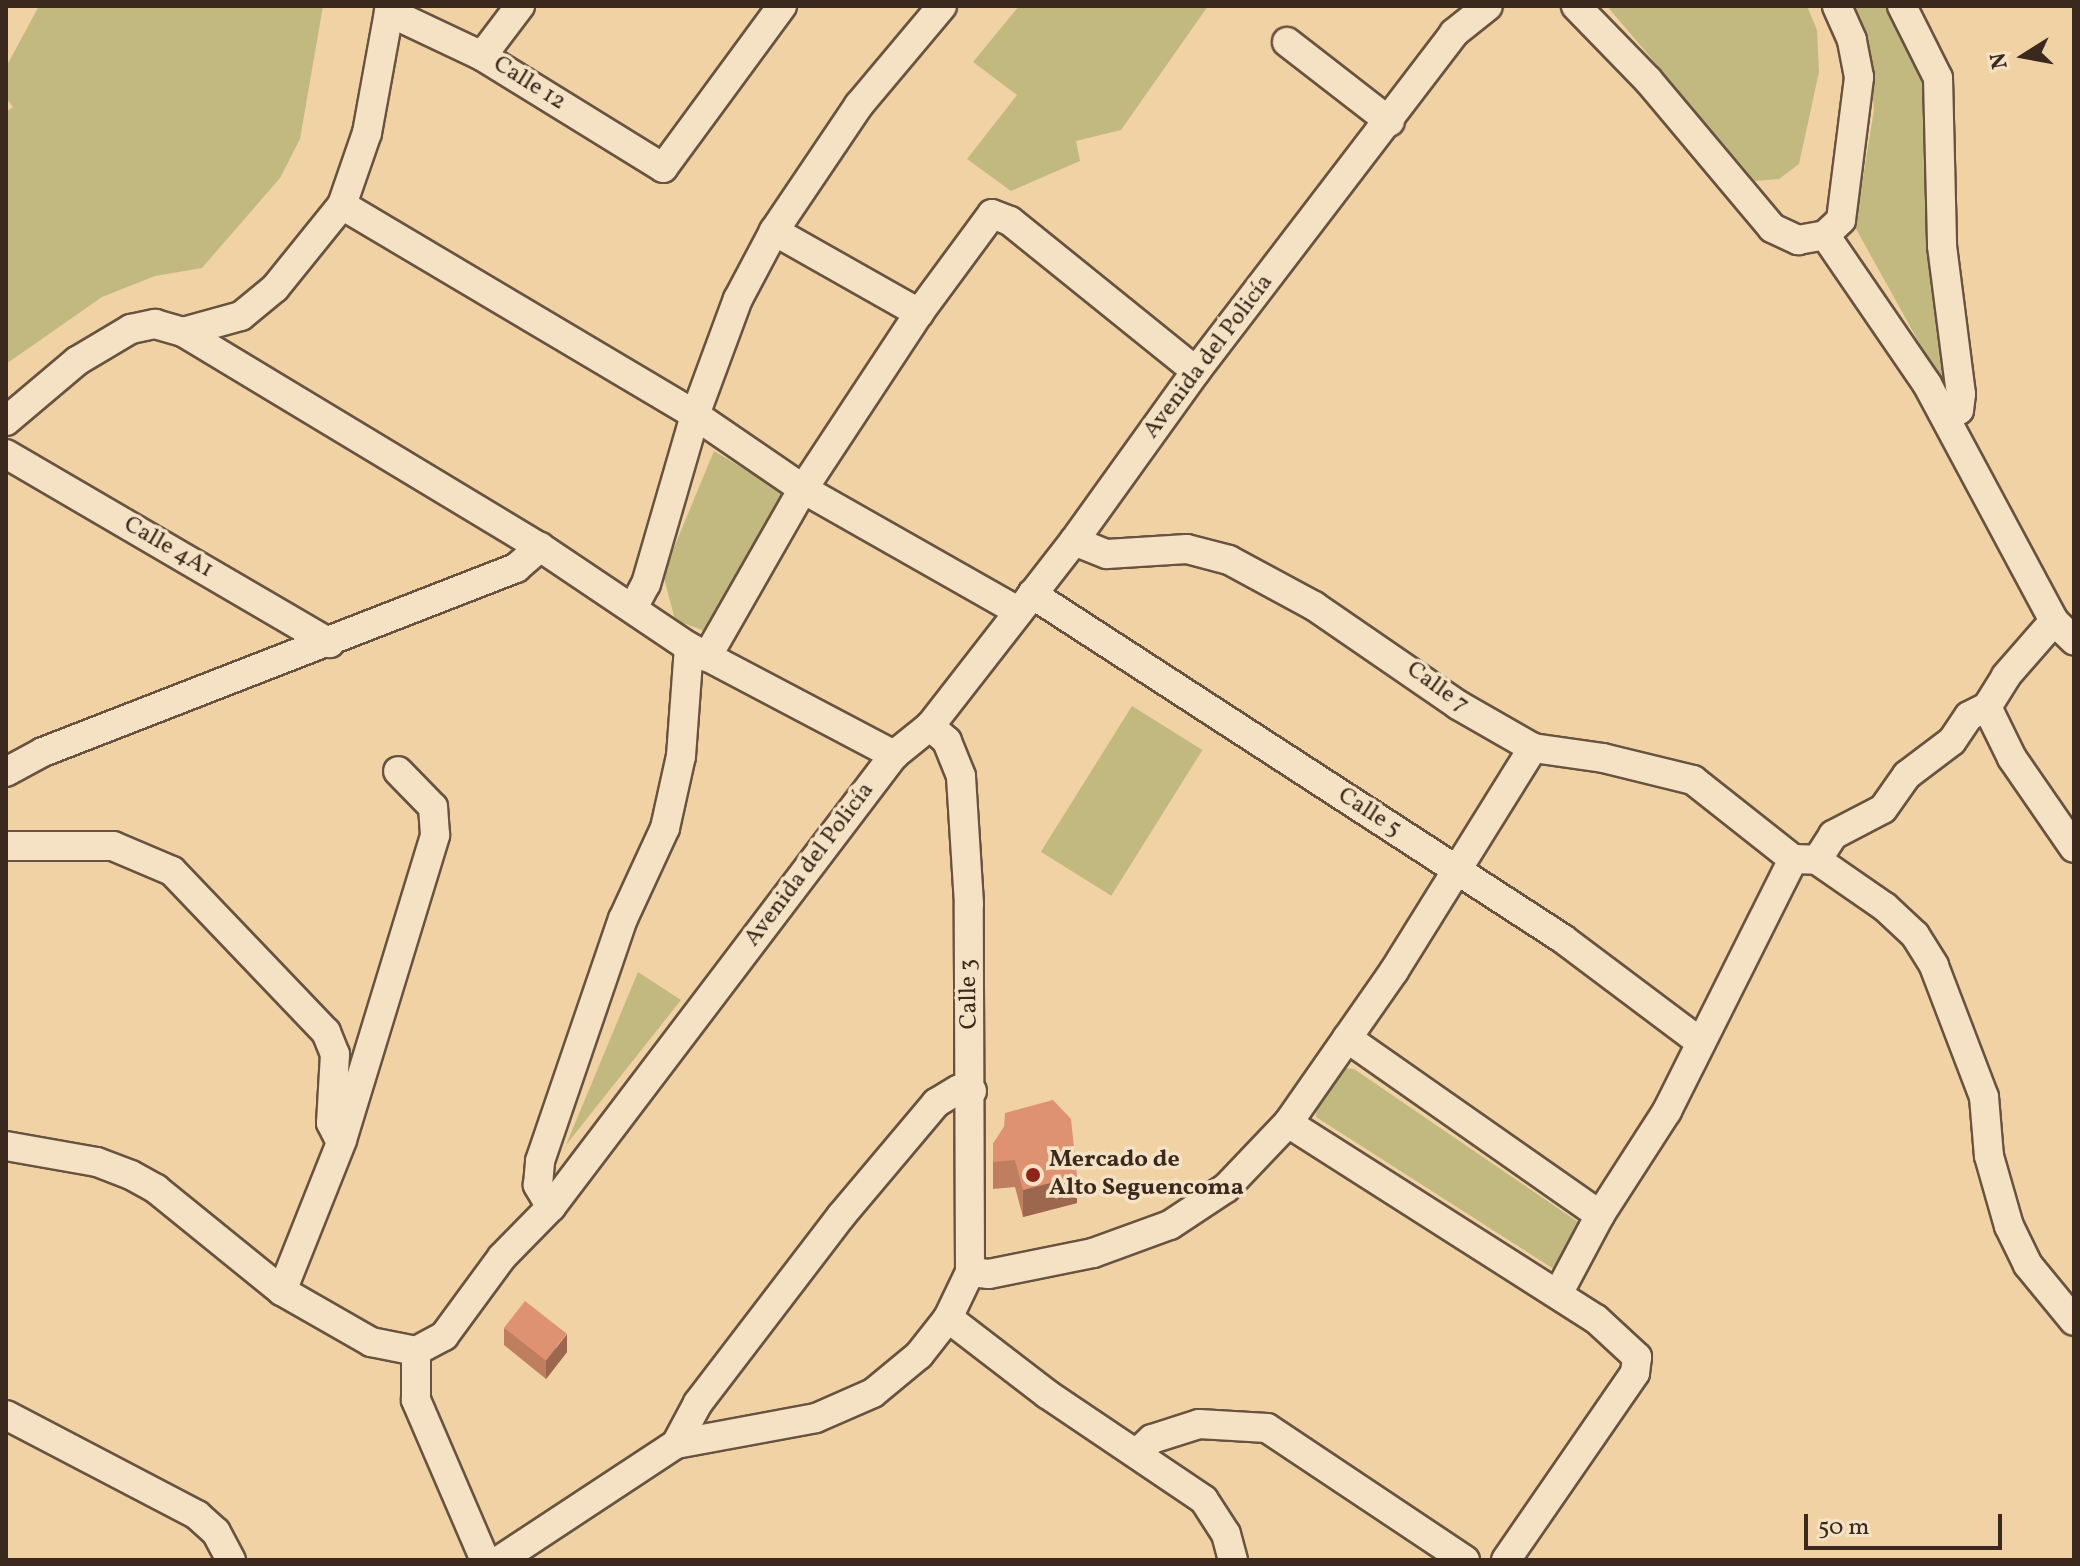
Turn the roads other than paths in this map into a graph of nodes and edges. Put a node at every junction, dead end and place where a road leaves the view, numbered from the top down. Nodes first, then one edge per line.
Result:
1 (520, 6) edge
2 (782, 6) edge
3 (942, 6) edge
4 (1488, 6) edge
5 (1576, 6) edge
6 (1837, 6) edge
7 (1902, 6) edge
8 (389, 9) edge
9 (1287, 42) dead end
10 (482, 56) junction
11 (1390, 122) junction
12 (342, 205) junction
13 (774, 231) junction
14 (1825, 235) junction
15 (919, 313) junction
16 (183, 332) junction
17 (1196, 371) junction
18 (695, 415) junction
19 (1946, 418) junction
20 (6, 421) edge
21 (6, 454) edge
22 (803, 489) junction
23 (1074, 541) junction
24 (540, 547) junction
25 (1024, 602) junction
26 (633, 608) junction
27 (2064, 630) edge
28 (330, 643) junction
29 (698, 652) junction
30 (1978, 712) junction
31 (930, 726) junction
32 (1533, 748) junction
33 (894, 755) junction
34 (398, 771) dead end
35 (6, 772) edge
36 (6, 846) edge
37 (2074, 848) edge
38 (1805, 859) junction
39 (1459, 871) junction
40 (1347, 1038) junction
41 (1700, 1042) junction
42 (972, 1091) junction
43 (1288, 1123) junction
44 (342, 1140) junction
45 (6, 1146) edge
46 (551, 1207) junction
47 (1600, 1215) junction
48 (970, 1272) junction
49 (282, 1291) junction
50 (1558, 1294) junction
51 (948, 1318) junction
52 (2074, 1321) edge
53 (416, 1351) junction
54 (6, 1415) edge
55 (676, 1444) junction
56 (1138, 1452) junction
57 (231, 1560) edge
58 (485, 1560) edge
59 (500, 1560) edge
60 (1233, 1560) edge
61 (1465, 1560) edge
62 (1506, 1560) edge

1 - 10 street
2 - 10 street, Calle 12
3 - 13 street
4 - 11 street, Avenida del Policía
5 - 14 street
6 - 14 street
7 - 19 street
8 - 10 street, Calle 12
8 - 12 street
9 - 11 street
11 - 17 street, Avenida del Policía
12 - 16 street
12 - 18 street, Calle 5
13 - 15 street
13 - 18 street
14 - 19 street
15 - 17 street
15 - 22 street
16 - 20 street
16 - 24 street
17 - 23 street, Avenida del Policía
18 - 22 street, Calle 5
18 - 26 street
19 - 27 street
21 - 28 street, Calle 4A1
22 - 25 street, Calle 5
22 - 29 street
23 - 25 street, Avenida del Policía
23 - 32 street, Calle 7
24 - 26 street
24 - 28 street
25 - 31 street, Avenida del Policía
25 - 39 street, Calle 5
26 - 29 street
27 - 30 street
28 - 35 street
29 - 33 street
29 - 46 street
30 - 37 street
30 - 38 street
31 - 33 street, Avenida del Policía
31 - 42 street, Calle 3
32 - 38 street, Calle 7
32 - 39 street
33 - 46 street, Avenida del Policía
34 - 44 street
36 - 44 street
38 - 41 street
38 - 52 street, Calle 7
39 - 40 street
39 - 41 street, Calle 5
40 - 43 street
40 - 47 street
41 - 47 street
42 - 48 street, Calle 3
42 - 55 street
43 - 48 street
43 - 50 street
44 - 49 street
45 - 49 street
46 - 53 street, Avenida del Policía
47 - 50 street
48 - 51 street
49 - 53 street
50 - 62 street
51 - 55 street
51 - 56 street
53 - 58 street
54 - 57 street
55 - 59 street
56 - 60 street
56 - 61 street

